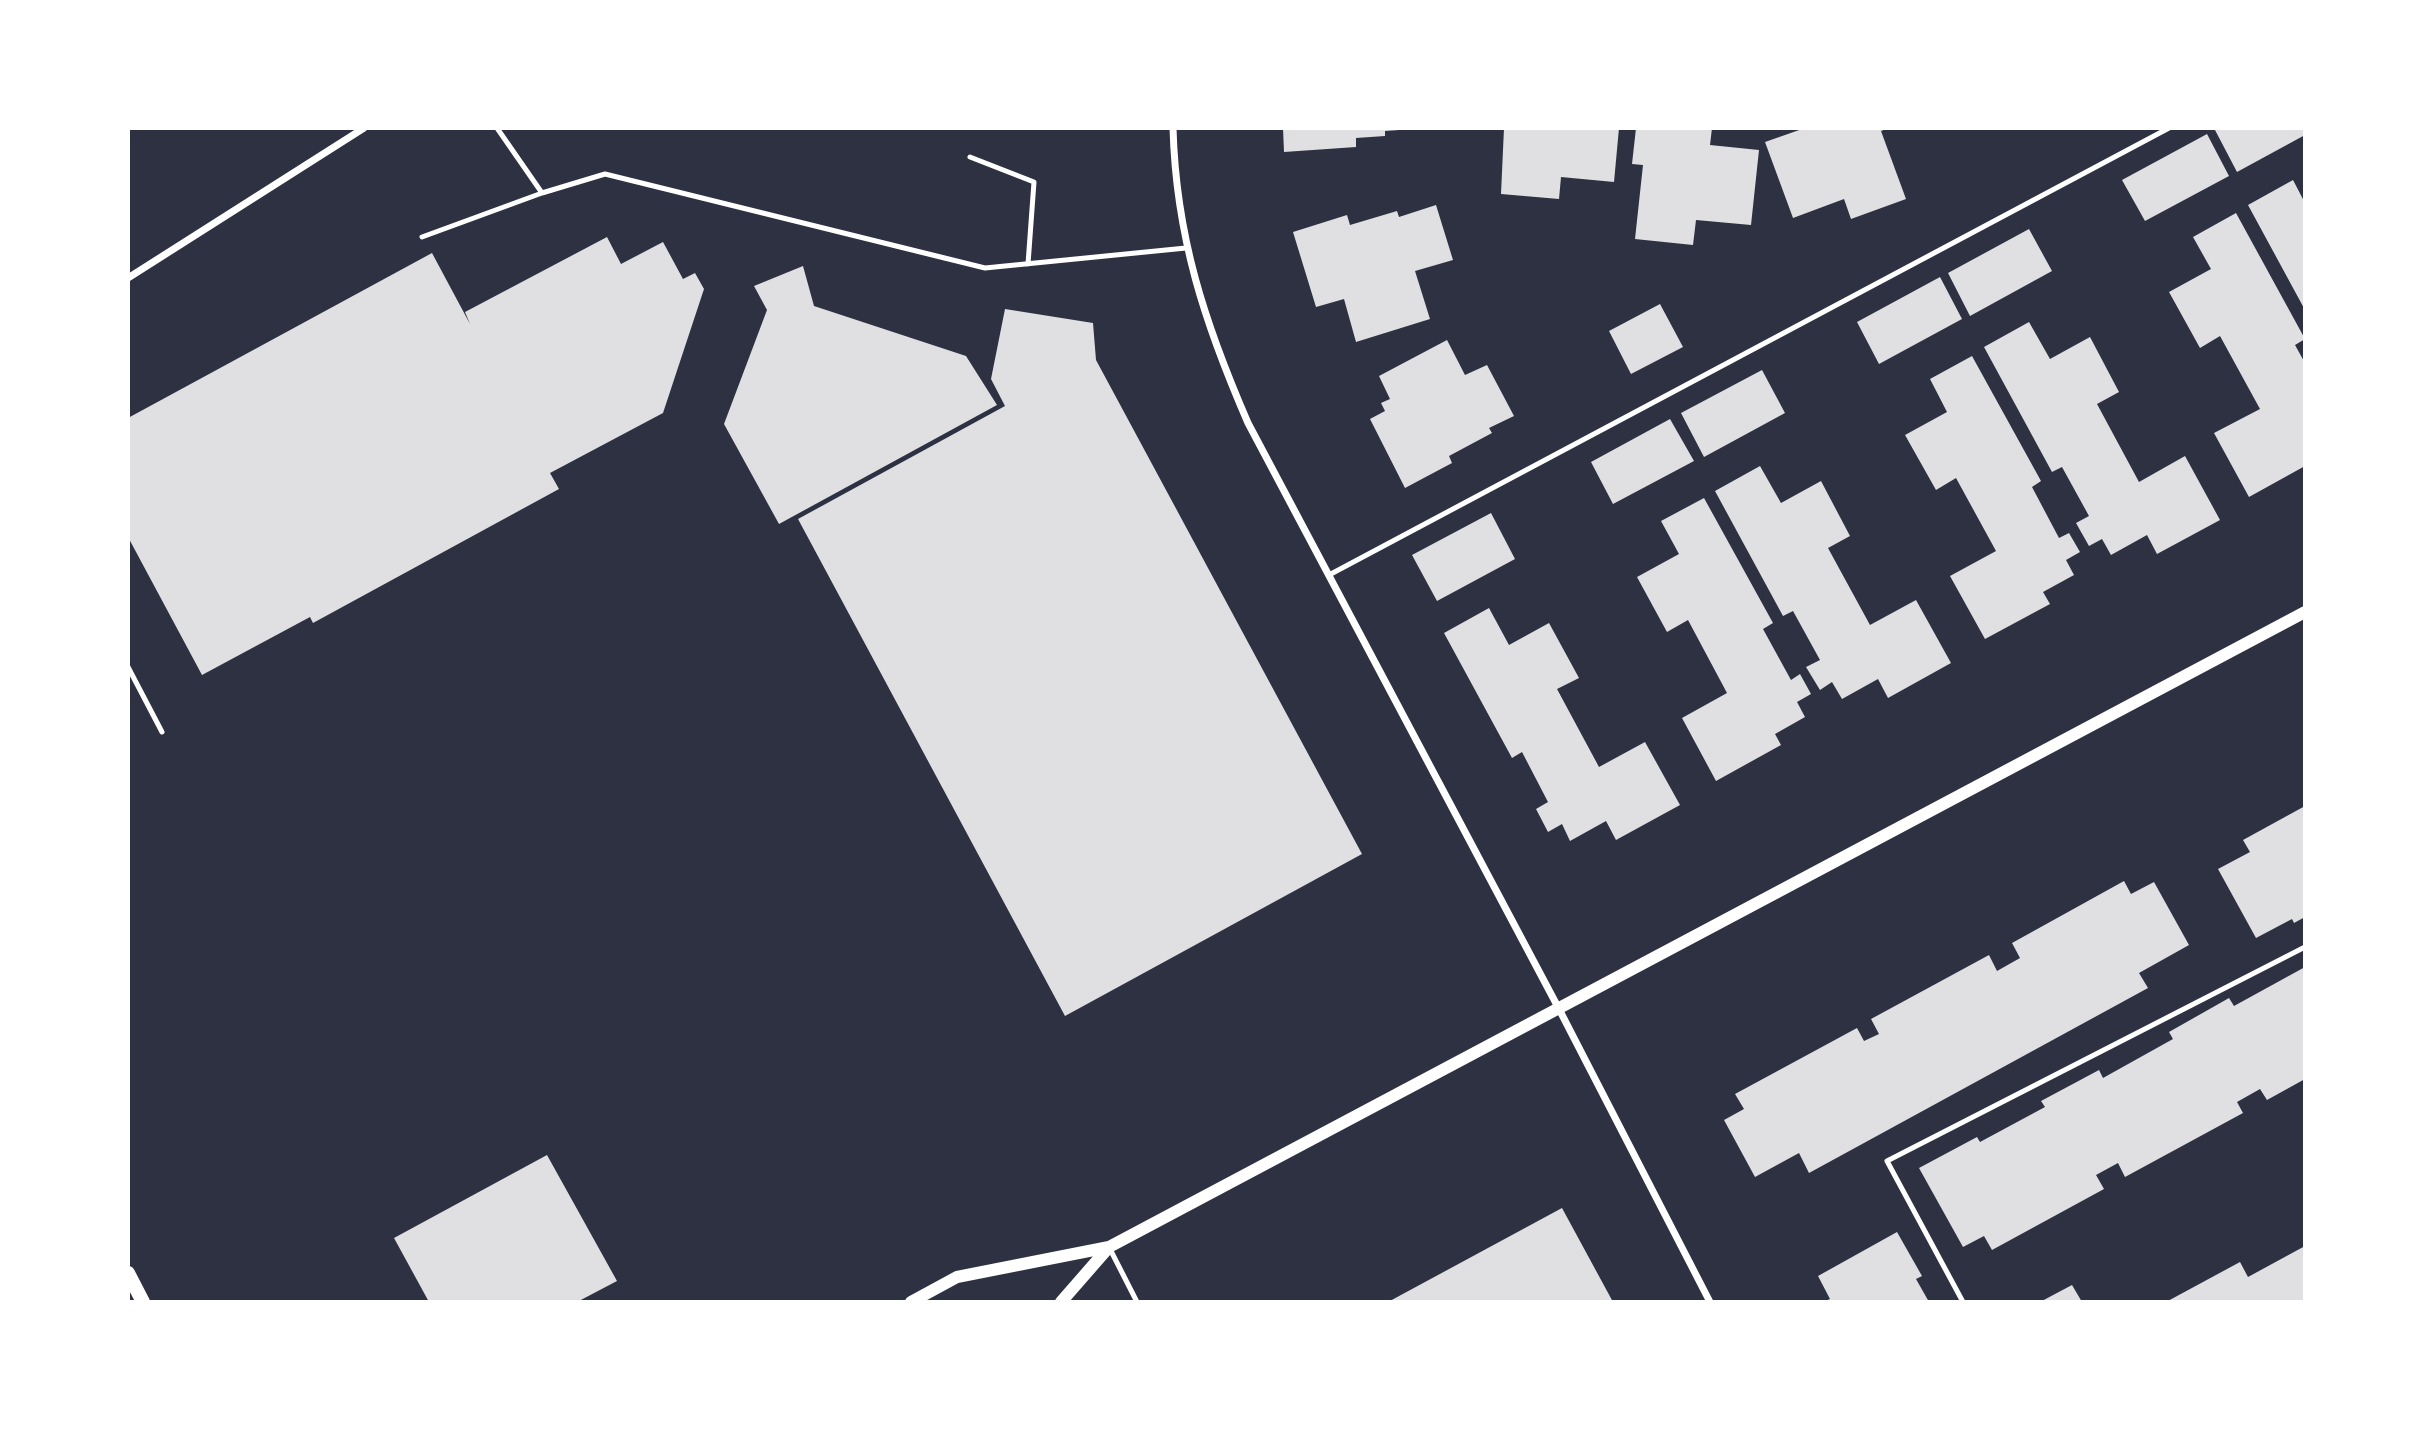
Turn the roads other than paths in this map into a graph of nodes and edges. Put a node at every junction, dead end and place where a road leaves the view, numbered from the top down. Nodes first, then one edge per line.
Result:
1 (364, 128) edge
2 (496, 128) edge
3 (1173, 128) edge
4 (2169, 128) edge
5 (970, 157) dead end
6 (542, 193) junction
7 (422, 237) dead end
8 (1186, 248) junction
9 (1028, 264) junction
10 (128, 278) edge
11 (1329, 575) junction
12 (2305, 612) edge
13 (128, 667) edge
14 (162, 732) dead end
15 (2305, 947) edge
16 (1559, 1009) junction
17 (1109, 1247) junction
18 (128, 1273) edge
19 (143, 1302) edge
20 (911, 1302) edge
21 (1061, 1302) edge
22 (1137, 1302) edge
23 (1710, 1302) edge
24 (1963, 1302) edge

1 - 10 street
2 - 6 lane
3 - 8 street
4 - 11 lane
5 - 9 lane
6 - 7 lane
6 - 9 lane
8 - 9 lane
8 - 11 street
11 - 16 street
12 - 16 street
13 - 14 lane
15 - 24 lane
16 - 17 street
16 - 23 street
17 - 20 street
17 - 21 street
17 - 22 lane
18 - 19 main road

